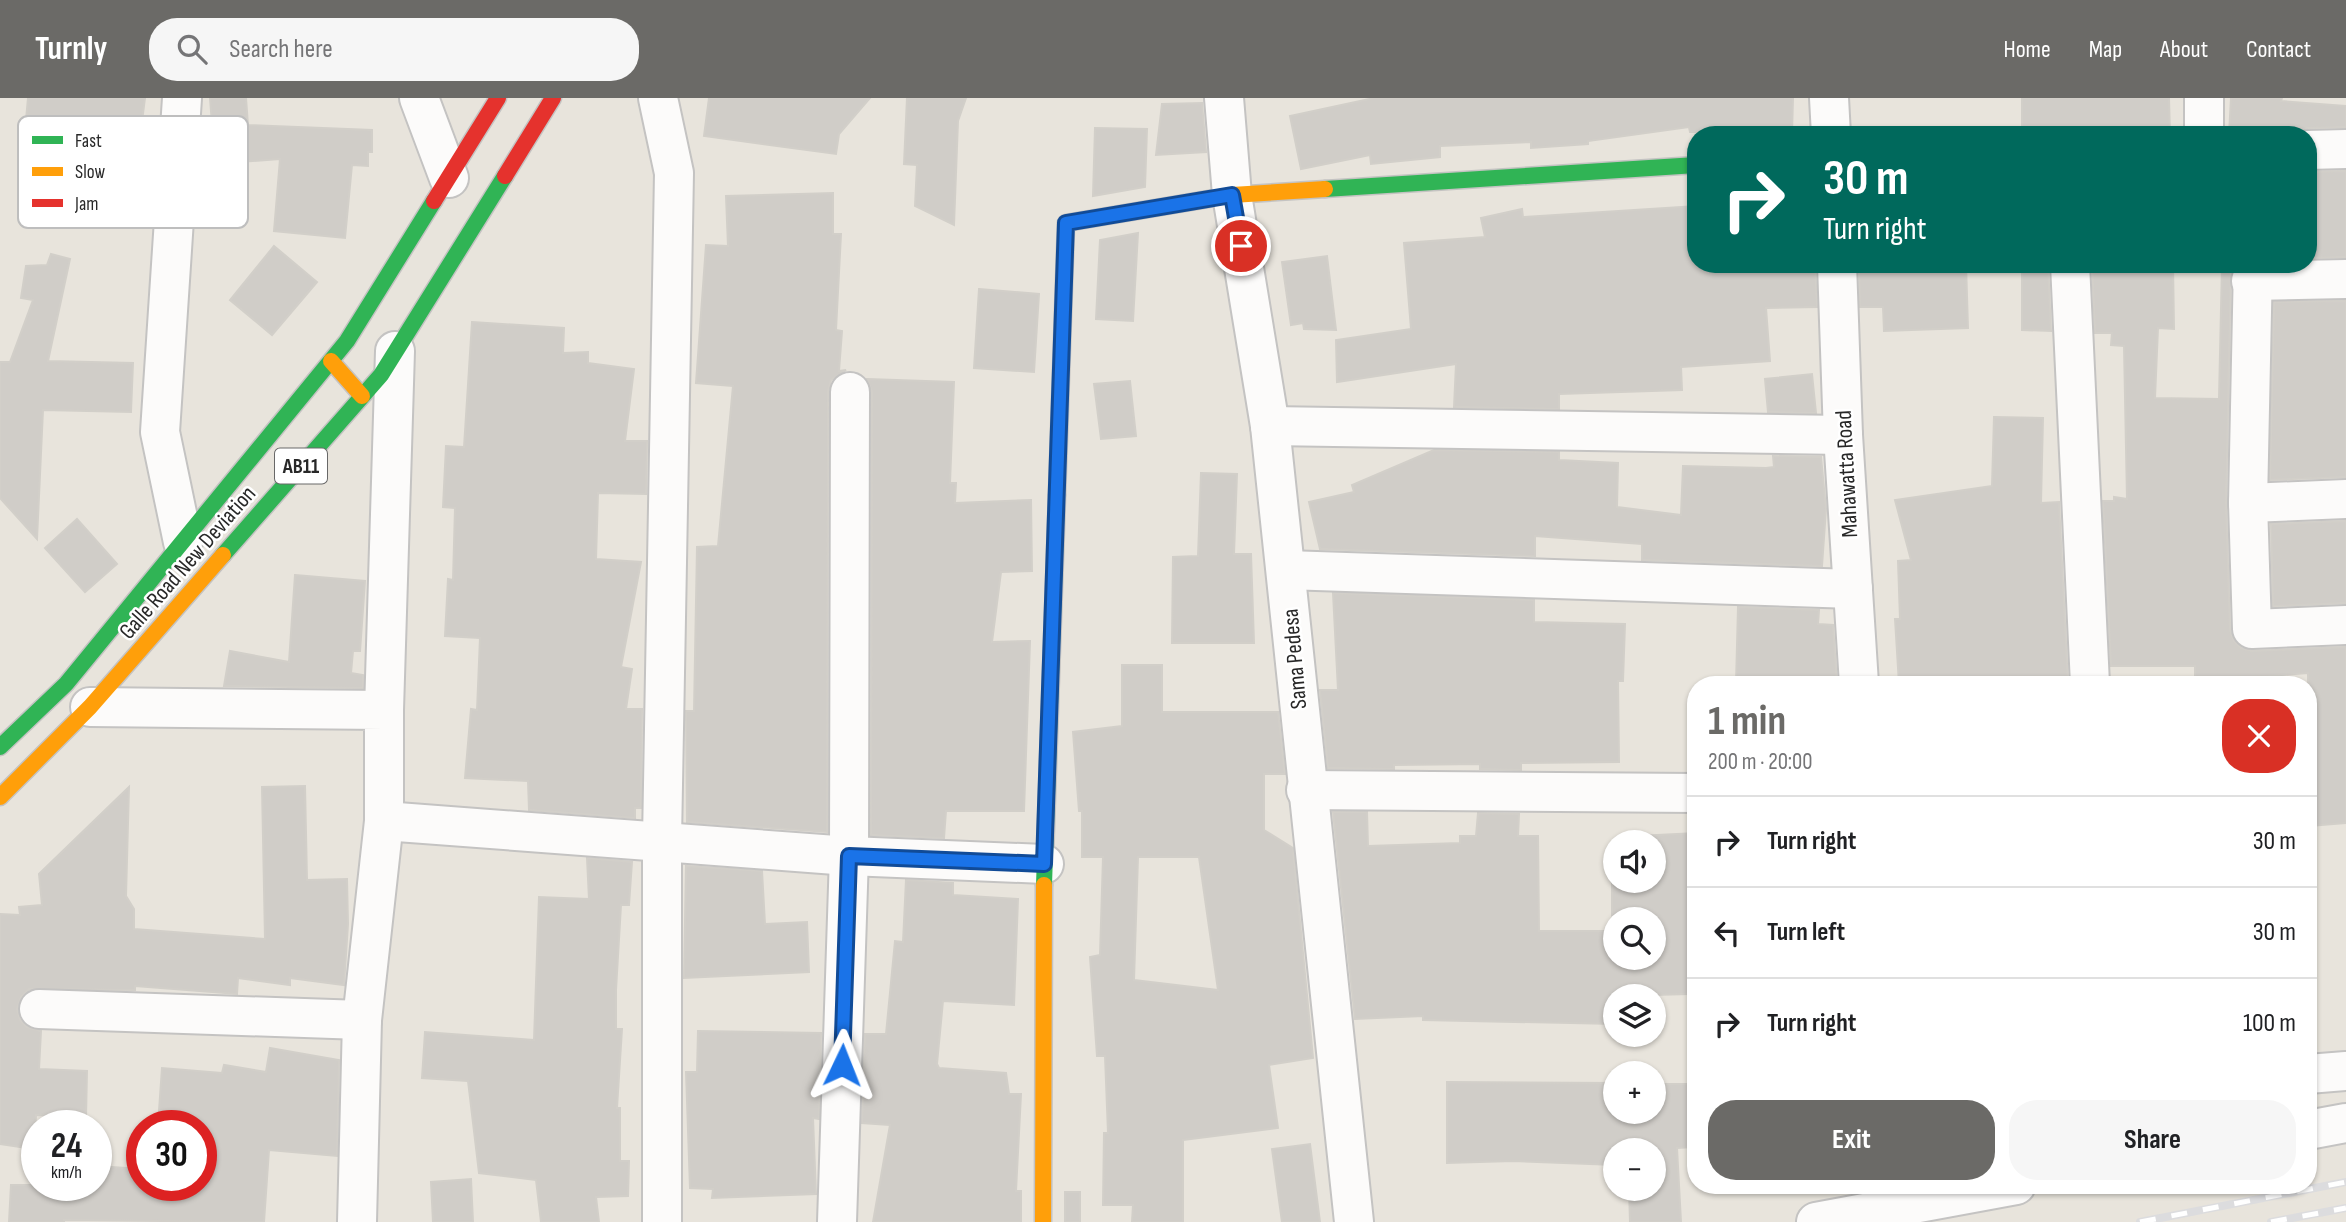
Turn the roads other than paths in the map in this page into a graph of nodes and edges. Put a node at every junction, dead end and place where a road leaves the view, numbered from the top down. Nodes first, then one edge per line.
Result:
1 (182, 98) edge
2 (419, 98) edge
3 (498, 98) edge
4 (553, 98) edge
5 (658, 98) edge
6 (1224, 98) edge
7 (1829, 98) edge
8 (2204, 98) edge
9 (181, 116) edge
10 (1831, 126) edge
11 (2204, 126) edge
12 (2346, 149) edge
13 (2317, 150) edge
14 (1687, 166) edge
15 (449, 178) junction
16 (1232, 195) junction
17 (173, 228) edge
18 (1837, 273) edge
19 (2070, 273) edge
20 (2252, 273) edge
21 (2346, 279) edge
22 (395, 351) junction
23 (331, 361) junction
24 (850, 392) dead end
25 (362, 396) junction
26 (1270, 426) junction
27 (1843, 435) junction
28 (2346, 499) edge
29 (2248, 503) junction
30 (183, 542) junction
31 (1286, 570) junction
32 (1853, 589) junction
33 (2346, 625) edge
34 (1858, 676) edge
35 (2090, 676) edge
36 (90, 707) junction
37 (384, 710) junction
38 (0, 747) edge
39 (1307, 790) junction
40 (1687, 793) edge
41 (0, 796) edge
42 (384, 821) junction
43 (662, 840) junction
44 (849, 856) junction
45 (1044, 864) junction
46 (39, 1009) dead end
47 (362, 1020) junction
48 (2346, 1071) edge
49 (2317, 1073) edge
50 (2346, 1123) edge
51 (2317, 1128) edge
52 (1920, 1194) edge
53 (1877, 1198) edge
54 (357, 1222) edge
55 (662, 1222) edge
56 (837, 1222) edge
57 (1044, 1222) edge
58 (1354, 1222) edge
59 (1816, 1222) edge

1 - 9 street
2 - 15 street
3 - 15 main road, Galle Road New Deviation / AB11
4 - 22 main road, Galle Road New Deviation / AB11
5 - 43 street
6 - 16 street, Sama Pedesa
7 - 10 street
8 - 11 street
12 - 13 street
14 - 16 main road
15 - 23 main road, Galle Road New Deviation / AB11
16 - 26 street, Sama Pedesa
16 - 45 main road
17 - 30 street
18 - 27 street, Mahawatta Road
19 - 35 street
20 - 21 street
20 - 29 street
22 - 25 main road, Galle Road New Deviation / AB11
22 - 37 street
23 - 25 main road
23 - 30 main road, Galle Road New Deviation / AB11
24 - 44 street
25 - 36 main road, Galle Road New Deviation / AB11
26 - 27 street
26 - 31 street, Sama Pedesa
27 - 32 street, Mahawatta Road
28 - 29 street
29 - 33 street
30 - 38 main road, Galle Road New Deviation / AB11
31 - 32 street
31 - 39 street, Sama Pedesa
32 - 34 street, Mahawatta Road
36 - 37 street
36 - 41 main road, Galle Road New Deviation / AB11
37 - 42 street
39 - 40 street
39 - 58 street, Sama Pedesa
42 - 43 street
42 - 47 street
43 - 44 street
43 - 55 street
44 - 45 street
44 - 56 street
45 - 57 main road
46 - 47 street
47 - 54 street
48 - 49 street
50 - 51 street
52 - 53 street
53 - 59 street

